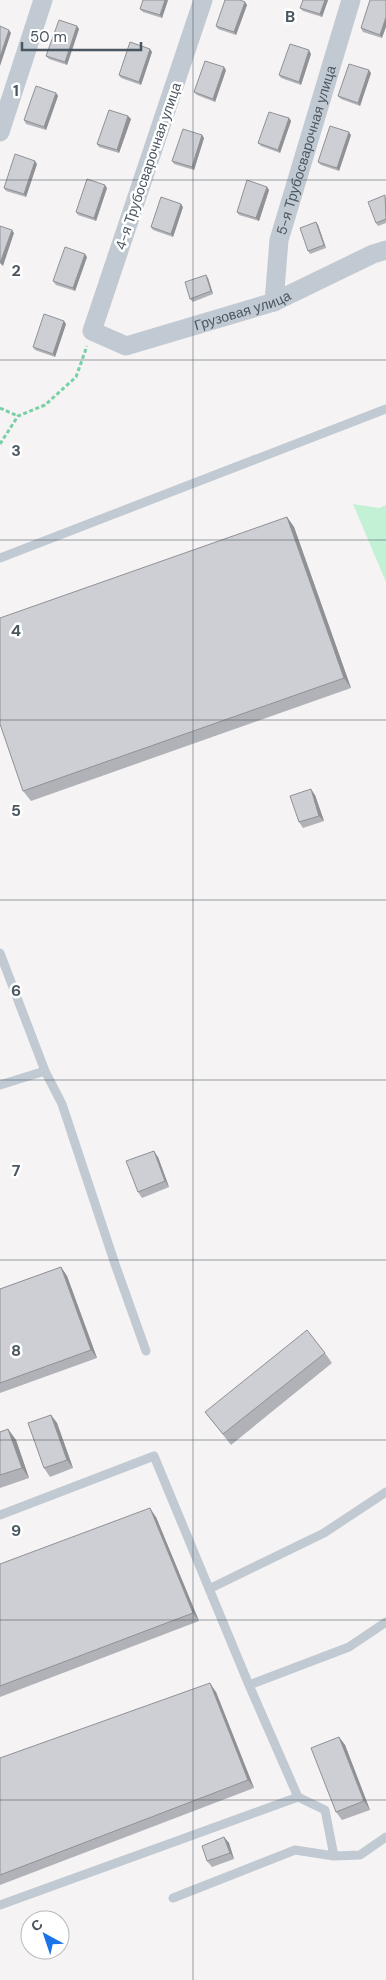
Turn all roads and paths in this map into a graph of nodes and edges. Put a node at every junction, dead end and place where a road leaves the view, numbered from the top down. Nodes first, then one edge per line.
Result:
1 (43, 0) edge
2 (203, 0) edge
3 (351, 0) edge
4 (0, 132) edge
5 (386, 250) edge
6 (274, 302) junction
7 (92, 331) junction
8 (0, 408) edge
9 (386, 408) edge
10 (18, 416) junction
11 (0, 444) edge
12 (0, 558) edge
13 (0, 953) edge
14 (45, 1071) junction
15 (0, 1085) edge
16 (146, 1351) dead end
17 (386, 1492) edge
18 (0, 1515) edge
19 (209, 1589) junction
20 (386, 1622) edge
21 (249, 1685) junction
22 (298, 1797) junction
23 (386, 1837) edge
24 (334, 1856) junction
25 (173, 1898) dead end
26 (0, 1905) edge

1 - 4 street
2 - 7 street, 4-я Трубосварочная улица
3 - 6 street, 5-я Трубосварочная улица
5 - 6 street, Грузовая улица
6 - 7 street, Грузовая улица
7 - 10 path
8 - 10 path
9 - 12 lane
10 - 11 path
13 - 14 lane
14 - 15 lane
14 - 16 lane
17 - 19 lane
18 - 19 lane
19 - 21 lane
20 - 21 lane
21 - 22 lane
22 - 24 lane
22 - 26 lane
23 - 24 lane
24 - 25 lane

